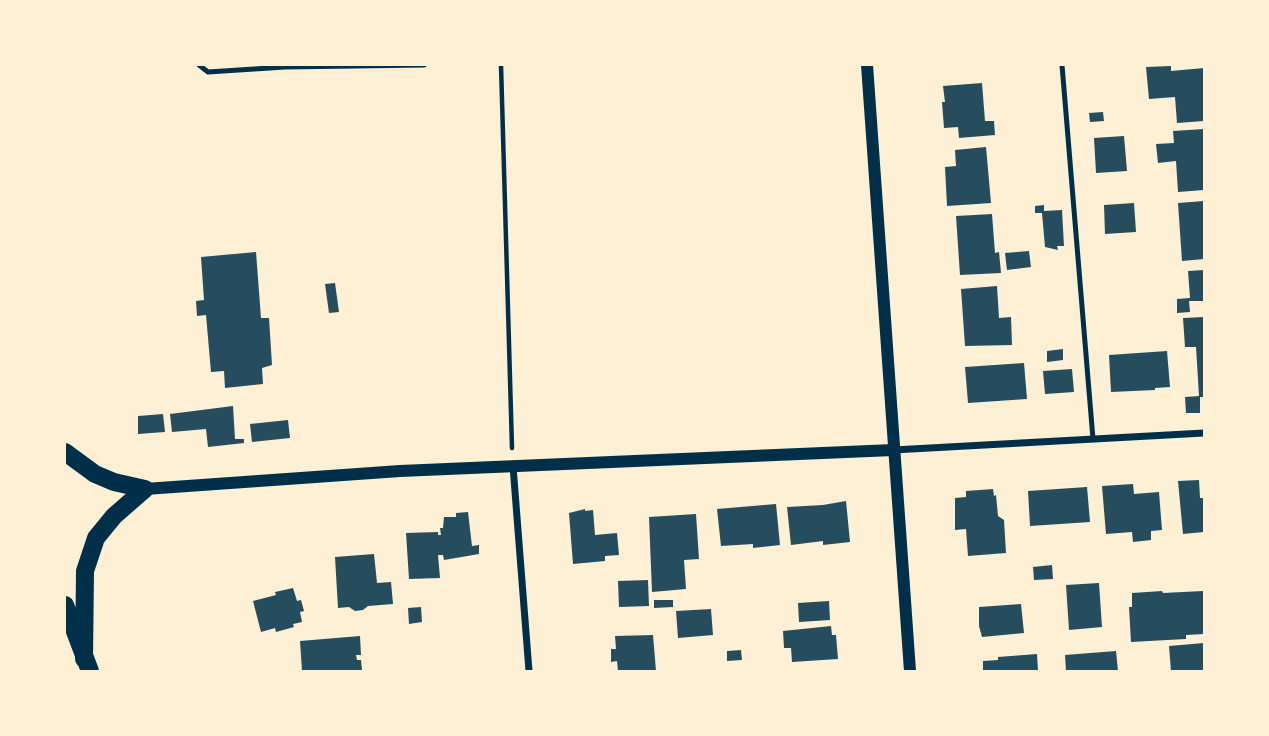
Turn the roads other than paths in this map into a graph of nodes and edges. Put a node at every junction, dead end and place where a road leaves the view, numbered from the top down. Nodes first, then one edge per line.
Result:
1 (199, 65) edge
2 (424, 65) edge
3 (867, 65) edge
4 (1062, 65) edge
5 (1204, 433) edge
6 (1093, 439) junction
7 (893, 450) junction
8 (65, 452) edge
9 (513, 466) junction
10 (145, 489) junction
11 (65, 606) edge
12 (65, 634) edge
13 (87, 665) edge
14 (528, 671) edge
15 (910, 671) edge

1 - 2 lane
3 - 7 street
4 - 6 lane
5 - 6 street
6 - 7 street
7 - 9 street
7 - 15 street
8 - 10 main road
9 - 10 street
9 - 14 street
10 - 13 main road
11 - 13 main road
12 - 13 main road

